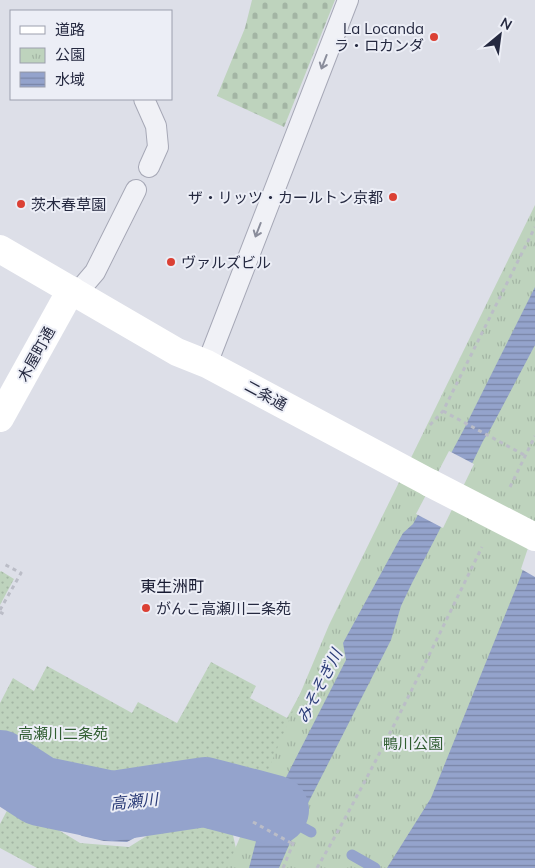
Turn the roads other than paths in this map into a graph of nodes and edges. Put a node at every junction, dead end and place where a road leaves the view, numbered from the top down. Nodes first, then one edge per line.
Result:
1 (348, 0) edge
2 (144, 100) edge
3 (149, 168) dead end
4 (136, 190) dead end
5 (0, 248) edge
6 (74, 292) junction
7 (206, 364) junction
8 (0, 418) edge
9 (535, 538) edge

1 -> 7 lane
2 - 3 lane
4 - 6 lane
5 - 6 street, 二条通
6 - 7 street, 二条通
6 - 8 street, 木屋町通
7 - 9 street, 二条通, bridge

